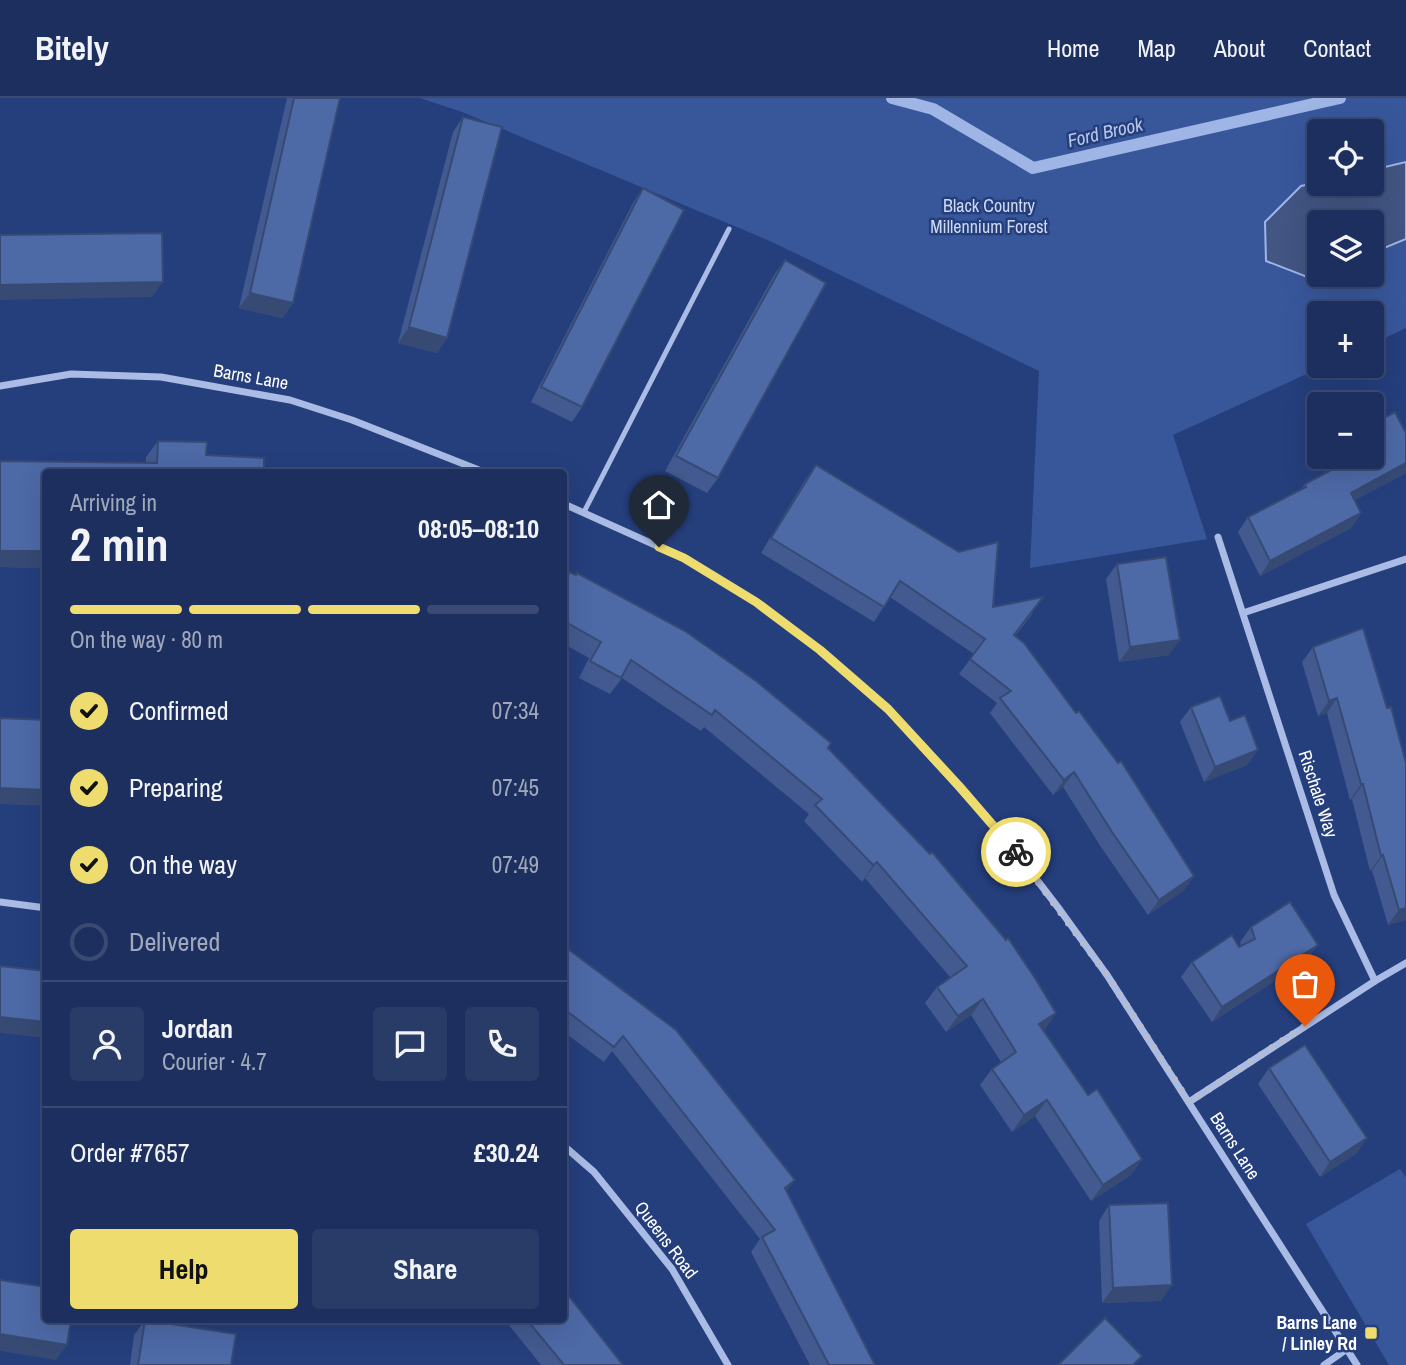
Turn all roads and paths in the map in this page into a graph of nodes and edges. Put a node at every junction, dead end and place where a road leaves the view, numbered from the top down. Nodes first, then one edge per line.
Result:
1 (729, 229) dead end
2 (0, 386) edge
3 (476, 469) edge
4 (567, 505) edge
5 (584, 512) junction
6 (1218, 537) dead end
7 (1406, 559) edge
8 (1243, 613) junction
9 (0, 902) edge
10 (42, 907) edge
11 (1406, 963) edge
12 (1375, 981) junction
13 (1189, 1102) junction
14 (567, 1149) edge
15 (1347, 1349) junction
16 (728, 1365) edge
17 (1324, 1365) edge
18 (1357, 1365) edge

1 - 5 lane
2 - 3 street, Barns Lane
4 - 5 street, Barns Lane
5 - 13 street, Barns Lane
6 - 8 street, Rischale Way
7 - 8 street
8 - 12 street, Rischale Way
9 - 10 street
11 - 12 street
12 - 13 street
13 - 15 street, Barns Lane
14 - 16 street, Queens Road
15 - 17 street
15 - 18 street, Barns Lane

